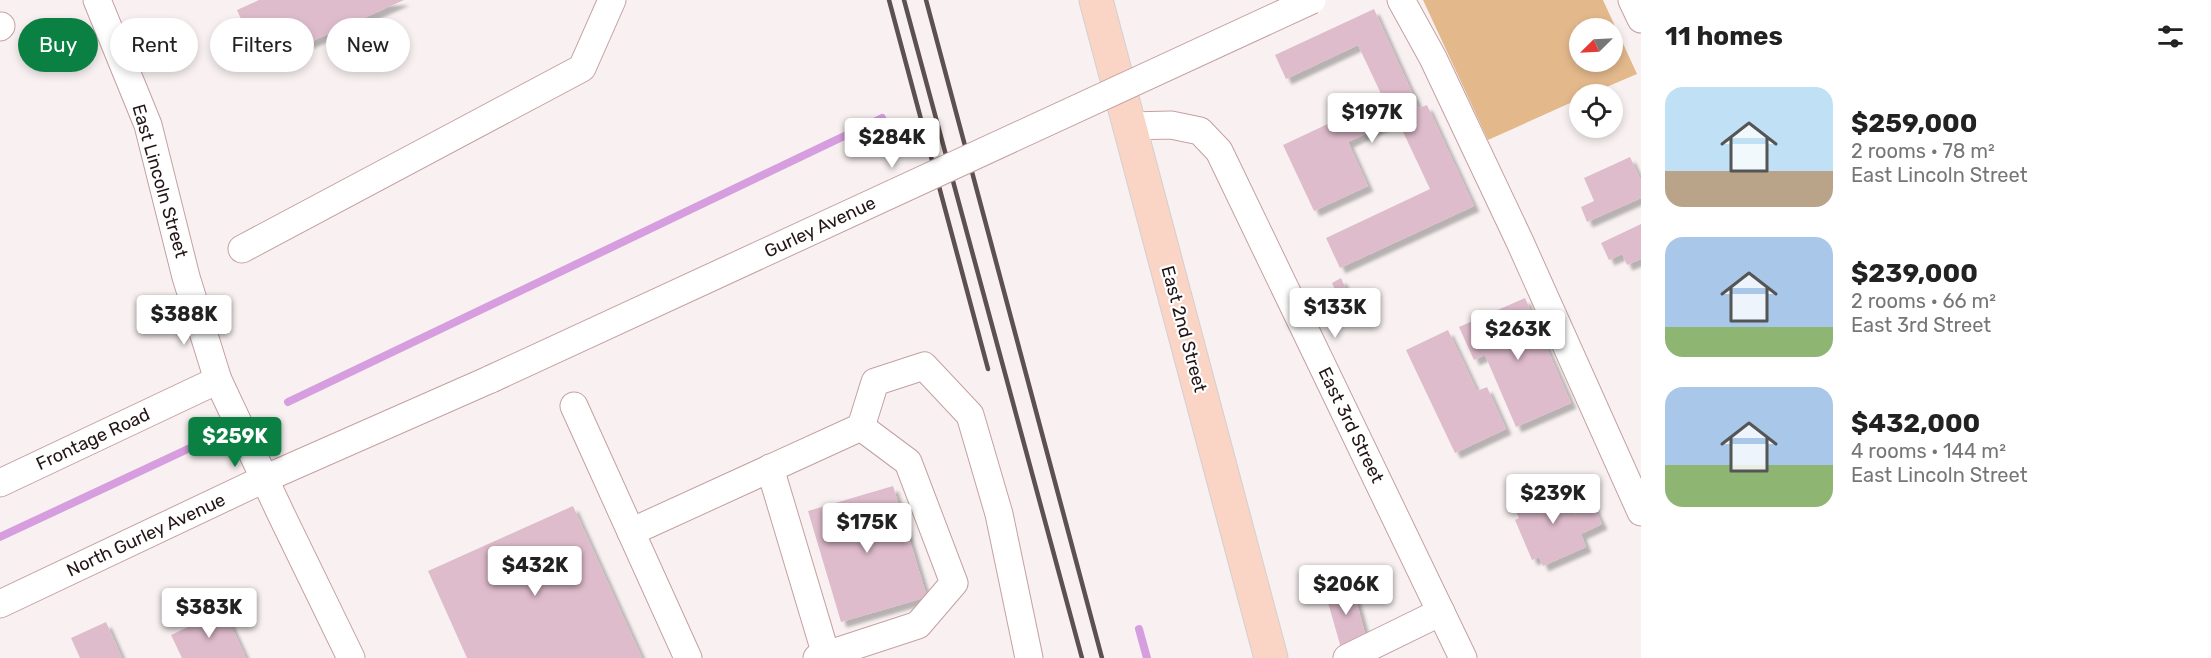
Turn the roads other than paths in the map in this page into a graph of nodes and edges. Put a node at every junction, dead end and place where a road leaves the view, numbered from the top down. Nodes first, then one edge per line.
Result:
1 (97, 0) edge
2 (612, 0) edge
3 (1096, 0) edge
4 (1312, 0) edge
5 (1401, 0) edge
6 (1632, 0) edge
7 (1641, 19) edge
8 (1130, 126) junction
9 (242, 249) dead end
10 (491, 379) joint
11 (218, 380) junction
12 (574, 406) dead end
13 (861, 427) junction
14 (770, 468) junction
15 (264, 479) junction
16 (0, 483) edge
17 (1641, 512) edge
18 (632, 532) junction
19 (0, 604) edge
20 (1441, 612) junction
21 (822, 657) edge
22 (351, 658) edge
23 (688, 658) edge
24 (1029, 658) edge
25 (1271, 658) edge
26 (1347, 658) edge
27 (1464, 658) edge

1 - 11 street, East Lincoln Street
2 - 9 street
3 - 8 main road, East 2nd Street
4 - 10 street, Gurley Avenue, bridge
5 - 17 street
6 - 7 street
8 - 20 street, East 3rd Street
8 - 25 main road, East 2nd Street
10 - 15 street, North Gurley Avenue
11 - 15 street, East Lincoln Street
11 - 16 street, Frontage Road
12 - 18 street
13 - 14 street
13 - 21 street
13 - 24 street
14 - 18 street
14 - 21 street
15 - 19 street, North Gurley Avenue
15 - 22 street, East Lincoln Street
18 - 23 street
20 - 26 street
20 - 27 street, East 3rd Street

